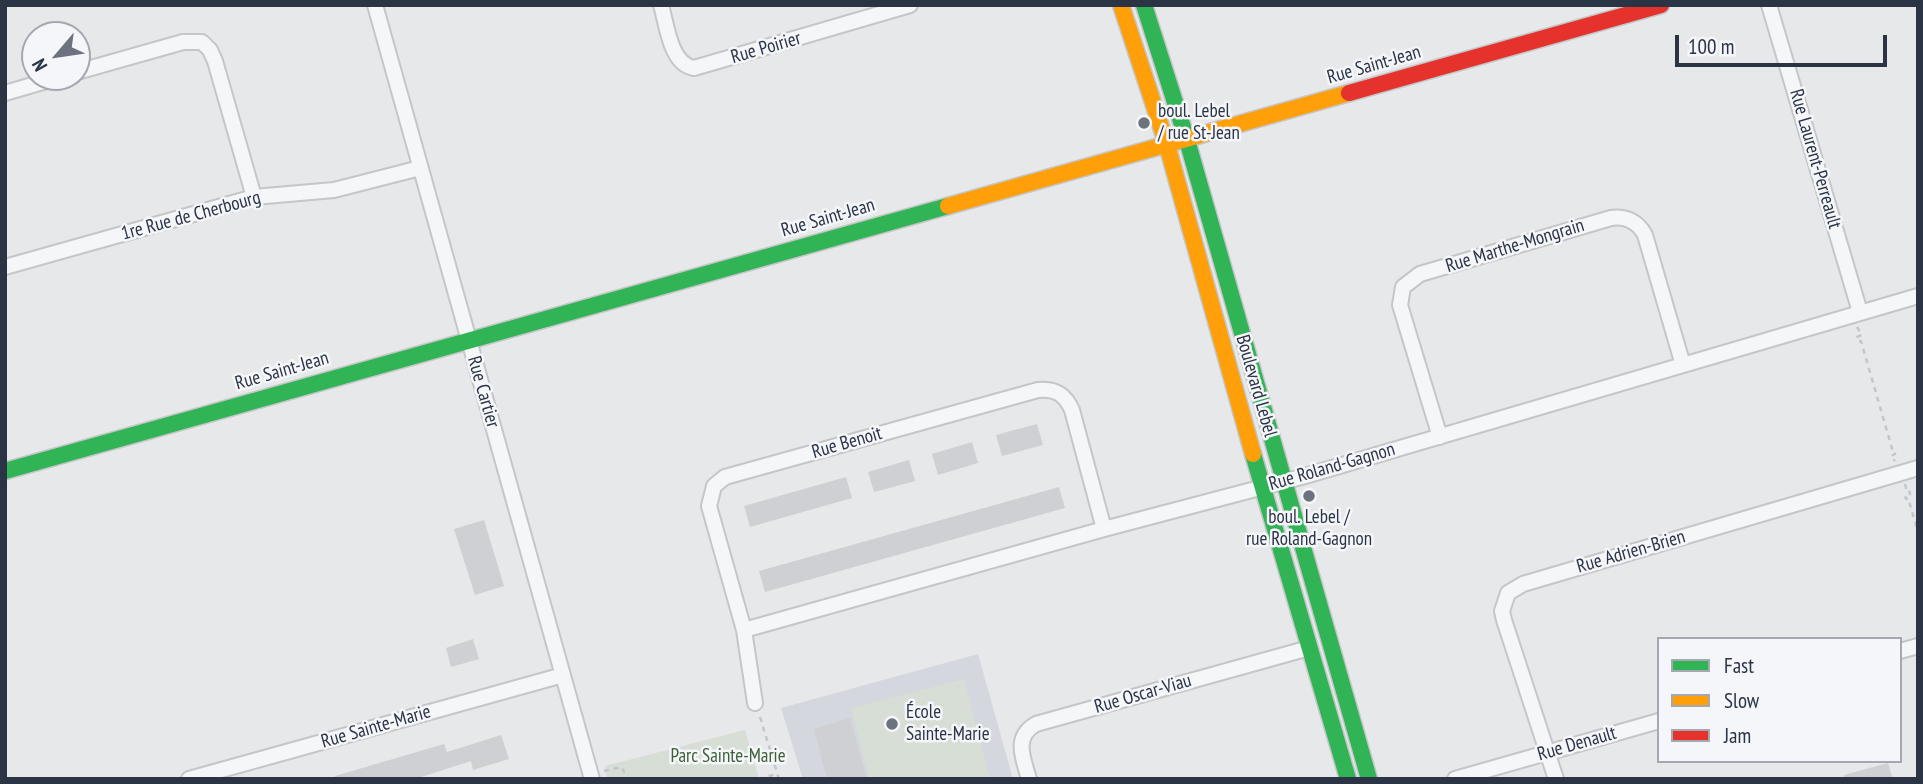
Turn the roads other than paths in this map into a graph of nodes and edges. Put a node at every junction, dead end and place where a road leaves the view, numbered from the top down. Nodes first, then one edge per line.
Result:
1 (375, 5) edge
2 (661, 5) edge
3 (910, 5) edge
4 (1121, 5) edge
5 (1144, 5) edge
6 (1661, 5) edge
7 (1769, 5) edge
8 (864, 12) edge
9 (91, 68) edge
10 (1187, 140) junction
11 (1167, 145) junction
12 (420, 168) junction
13 (254, 197) junction
14 (5, 267) edge
15 (1918, 296) edge
16 (1858, 318) junction
17 (469, 341) junction
18 (1683, 365) junction
19 (1440, 437) junction
20 (1918, 468) edge
21 (5, 471) edge
22 (1282, 481) junction
23 (1262, 487) junction
24 (1104, 529) junction
25 (744, 630) junction
26 (1309, 648) junction
27 (563, 675) junction
28 (755, 704) road end
29 (1657, 722) edge
30 (1548, 752) junction
31 (598, 775) edge
32 (189, 779) edge
33 (1029, 779) edge
34 (1348, 779) edge
35 (1369, 779) edge
36 (1455, 779) edge
37 (1556, 779) edge

1 - 12 street, Rue Cartier
2 - 8 street, Rue Poirier
3 - 8 street, Rue Poirier
4 - 11 street, Boulevard Lebel
5 - 10 street, Boulevard Lebel
6 - 10 street, Rue Saint-Jean
7 - 16 street, Rue Laurent-Perreault
9 - 13 street
10 - 11 street, Rue Saint-Jean
10 - 22 street, Boulevard Lebel
11 - 17 street, Rue Saint-Jean
11 - 23 street, Boulevard Lebel
12 - 13 street, 1re Rue de Cherbourg
12 - 17 street, Rue Cartier
13 - 14 street, 1re Rue de Cherbourg
15 - 16 street, Rue Roland-Gagnon
16 - 18 street, Rue Roland-Gagnon
17 - 21 street, Rue Saint-Jean
17 - 27 street, Rue Cartier
18 - 19 street, Rue Roland-Gagnon
18 - 19 street, Rue Marthe-Mongrain
19 - 22 street, Rue Roland-Gagnon
20 - 30 street, Rue Adrien-Brien
22 - 23 street, Rue Roland-Gagnon
22 - 35 street, Boulevard Lebel
23 - 24 street, Rue Roland-Gagnon
23 - 26 street, Boulevard Lebel
24 - 25 street, Rue Roland-Gagnon
24 - 25 street, Rue Benoit
25 - 28 street, Rue Benoit
26 - 33 street, Rue Oscar-Viau
26 - 34 street, Boulevard Lebel
27 - 31 street, Rue Cartier
27 - 32 street, Rue Sainte-Marie
29 - 30 street, Rue Denault
30 - 36 street, Rue Denault
30 - 37 street, Rue Adrien-Brien

